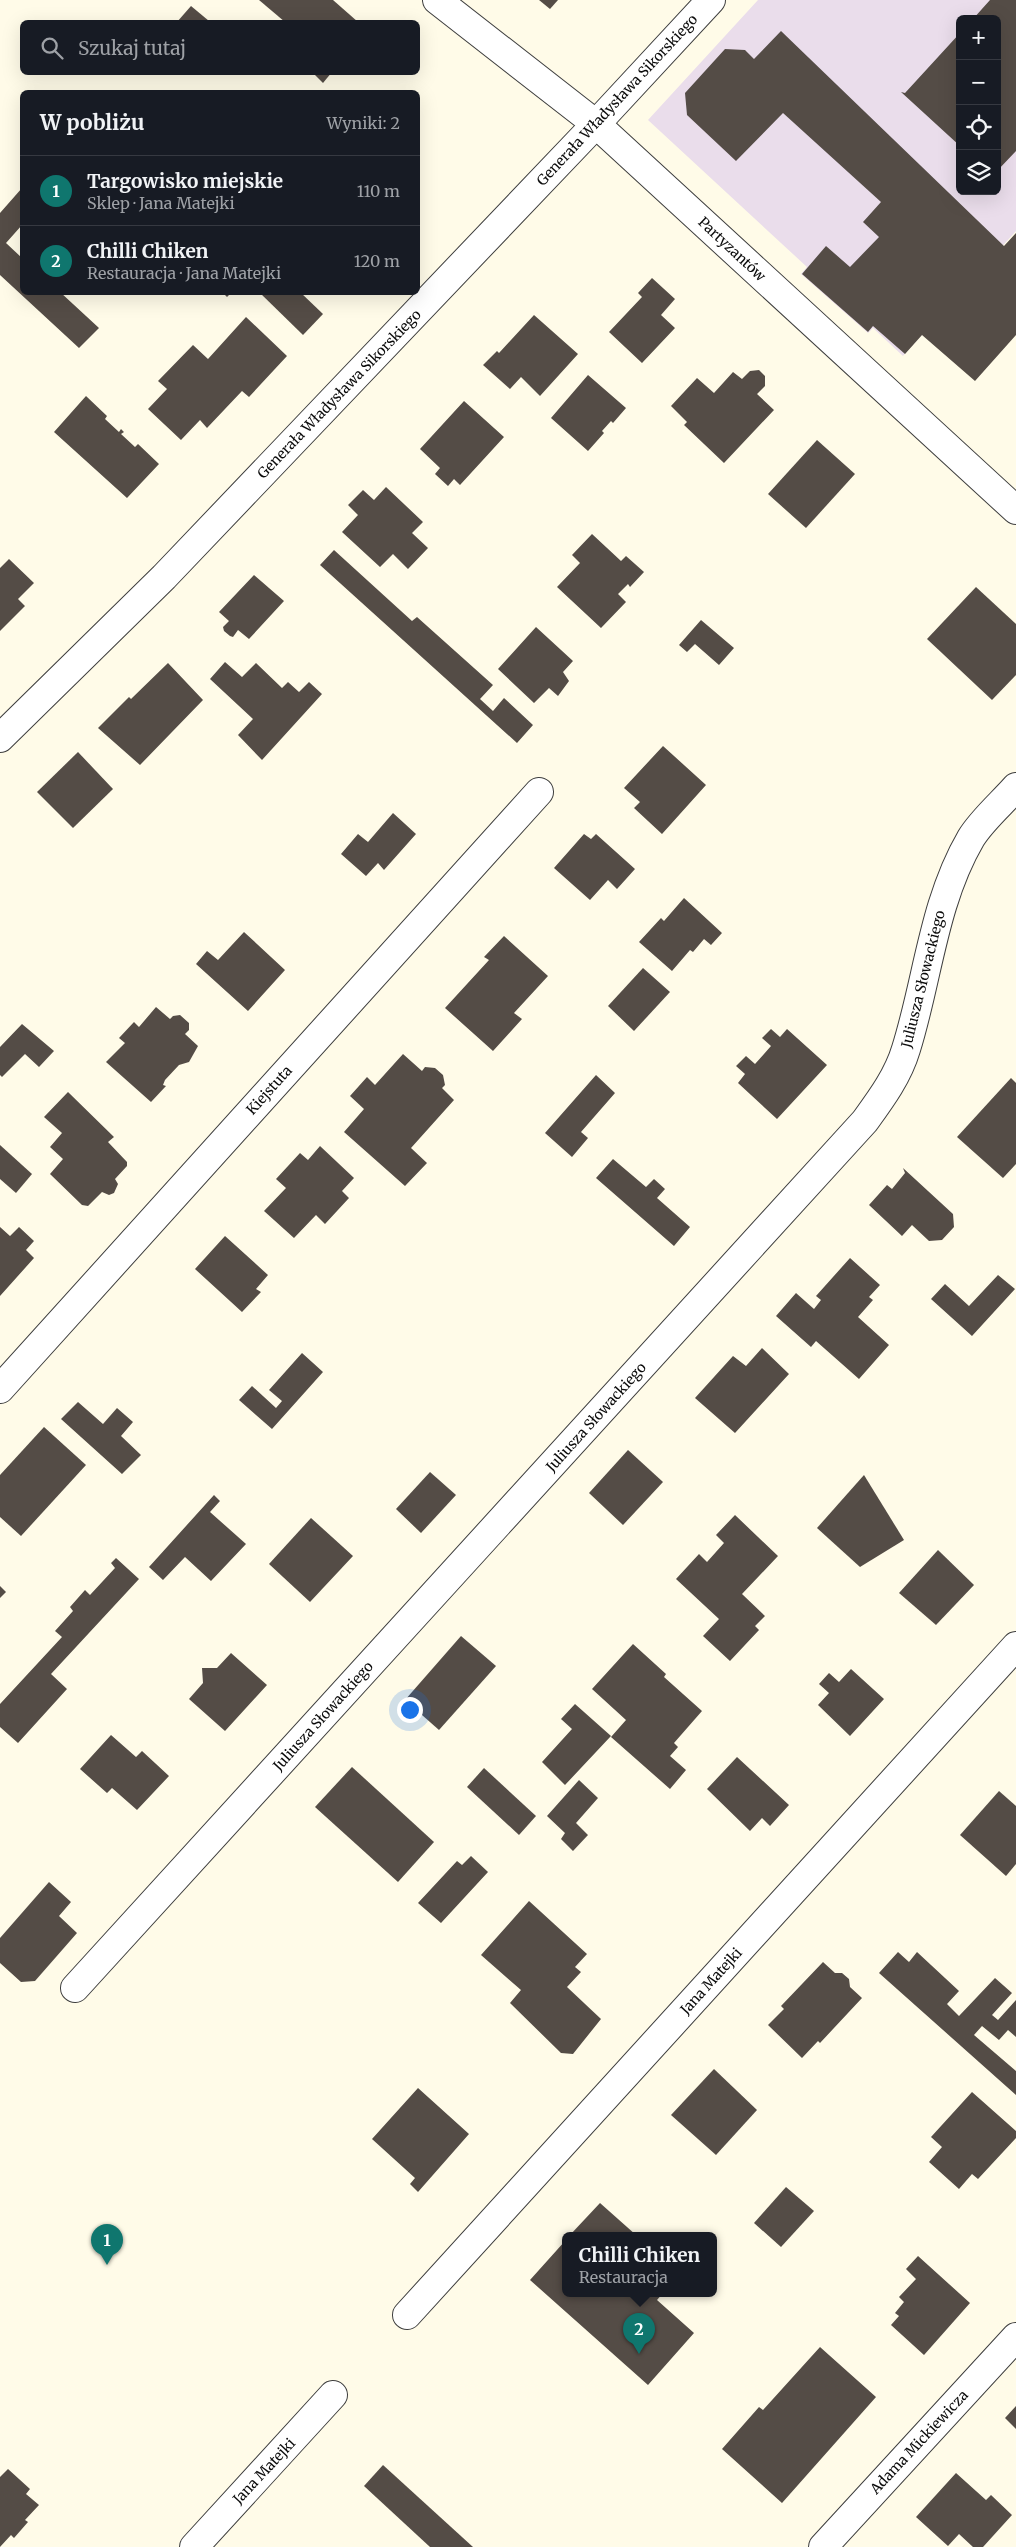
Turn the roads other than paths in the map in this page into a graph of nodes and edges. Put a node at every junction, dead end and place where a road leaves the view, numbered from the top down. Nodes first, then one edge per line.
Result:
1 (437, 0) edge
2 (711, 0) edge
3 (596, 124) junction
4 (1016, 510) edge
5 (0, 738) edge
6 (1016, 787) edge
7 (539, 792) dead end
8 (0, 1389) edge
9 (1016, 1646) edge
10 (75, 1988) dead end
11 (407, 2315) dead end
12 (1016, 2337) edge
13 (333, 2395) dead end
14 (194, 2547) edge
15 (823, 2547) edge

1 - 3 street, Partyzantów
2 - 3 street, Generała Władysława Sikorskiego
3 - 4 street, Partyzantów
3 - 5 street, Generała Władysława Sikorskiego
6 - 10 street, Juliusza Słowackiego
7 - 8 street, Kiejstuta
9 - 11 street, Jana Matejki
12 - 15 street, Adama Mickiewicza
13 - 14 street, Jana Matejki

